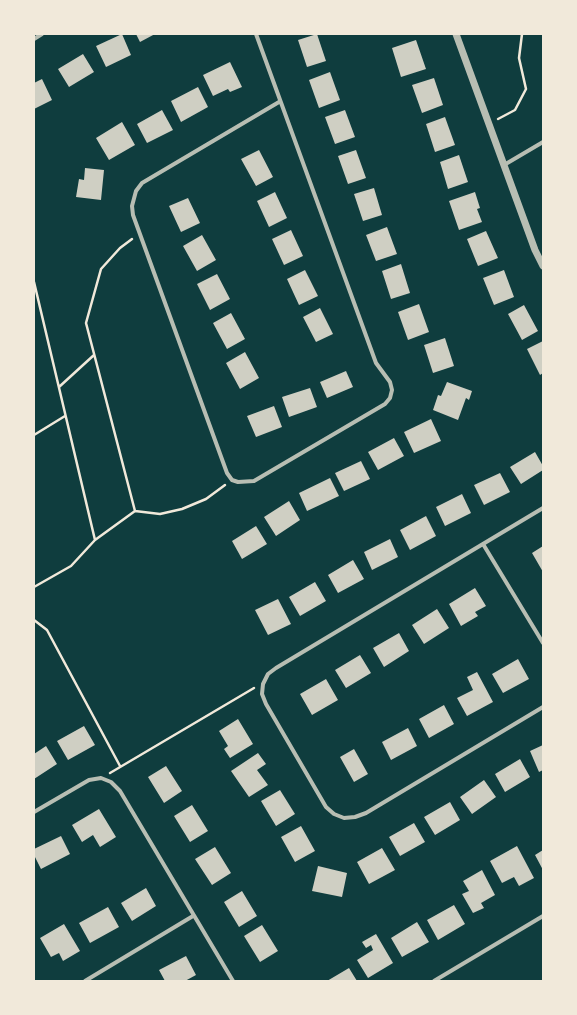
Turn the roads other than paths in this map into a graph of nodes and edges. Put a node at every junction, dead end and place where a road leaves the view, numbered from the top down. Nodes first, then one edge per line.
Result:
1 (42, 34) edge
2 (256, 34) edge
3 (456, 34) edge
4 (34, 39) edge
5 (279, 102) junction
6 (543, 142) edge
7 (504, 166) junction
8 (543, 266) edge
9 (543, 508) edge
10 (483, 544) junction
11 (543, 643) edge
12 (543, 707) edge
13 (34, 812) edge
14 (193, 916) junction
15 (543, 916) edge
16 (85, 981) edge
17 (233, 981) edge
18 (434, 981) edge

1 - 4 street
2 - 5 street
3 - 7 street
5 - 5 street
6 - 7 street
7 - 8 street
9 - 10 street
10 - 11 street
10 - 12 street
13 - 14 street
14 - 16 street
14 - 17 street
15 - 18 street

